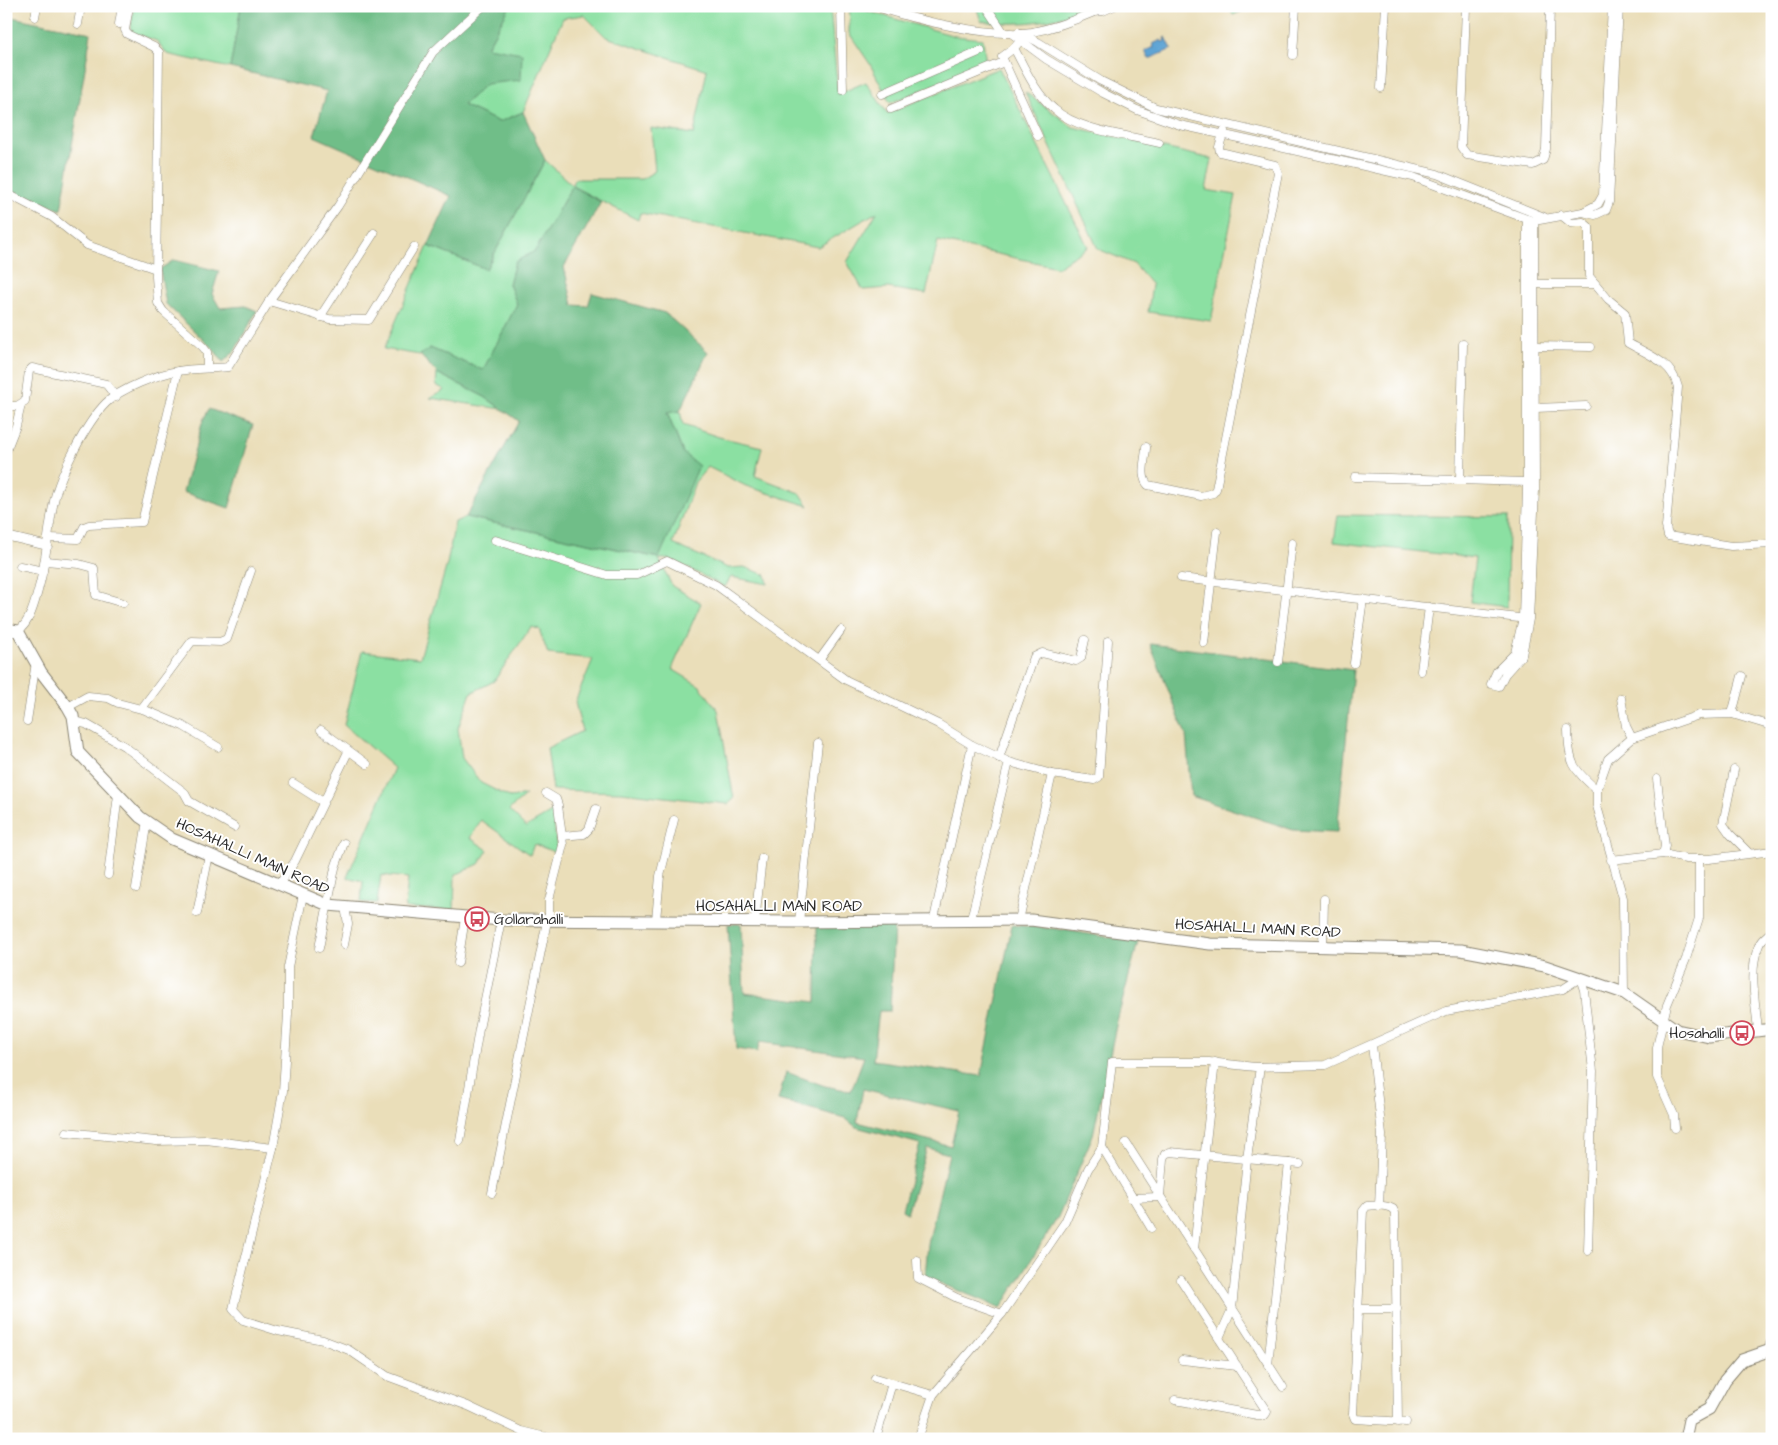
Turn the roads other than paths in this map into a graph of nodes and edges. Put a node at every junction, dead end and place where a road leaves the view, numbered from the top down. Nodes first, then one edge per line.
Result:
1 (37, 6) edge
2 (81, 6) edge
3 (122, 6) edge
4 (129, 6) edge
5 (483, 6) edge
6 (841, 6) edge
7 (874, 6) edge
8 (986, 6) edge
9 (1114, 6) edge
10 (1296, 6) edge
11 (1386, 6) edge
12 (1466, 6) edge
13 (1550, 6) edge
14 (1612, 6) edge
15 (1619, 6) edge
16 (1096, 9) edge
17 (35, 17) dead end
18 (78, 24) dead end
19 (119, 24) dead end
20 (1014, 35) junction
21 (1014, 48) junction
22 (981, 51) dead end
23 (1293, 55) dead end
24 (1004, 62) junction
25 (1382, 88) dead end
26 (843, 90) dead end
27 (882, 94) dead end
28 (891, 110) dead end
29 (1224, 130) junction
30 (1038, 136) dead end
31 (1159, 143) dead end
32 (6, 193) edge
33 (1582, 212) junction
34 (1561, 215) junction
35 (1544, 218) junction
36 (1531, 220) junction
37 (374, 233) dead end
38 (414, 247) dead end
39 (156, 269) junction
40 (1534, 284) junction
41 (1595, 284) junction
42 (270, 301) junction
43 (320, 317) junction
44 (1463, 344) dead end
45 (1535, 346) junction
46 (1591, 347) dead end
47 (207, 368) junction
48 (178, 371) junction
49 (116, 397) junction
50 (21, 405) junction
51 (6, 406) edge
52 (1586, 406) dead end
53 (1535, 408) junction
54 (1146, 447) dead end
55 (6, 451) edge
56 (1355, 477) dead end
57 (1460, 480) junction
58 (1527, 482) junction
59 (1217, 532) dead end
60 (6, 536) edge
61 (495, 540) dead end
62 (49, 542) junction
63 (1292, 543) dead end
64 (1772, 544) edge
65 (46, 561) junction
66 (20, 566) dead end
67 (44, 571) junction
68 (251, 571) dead end
69 (1182, 578) dead end
70 (1211, 582) junction
71 (1287, 590) junction
72 (1362, 599) junction
73 (123, 603) dead end
74 (1429, 607) junction
75 (1526, 619) junction
76 (6, 629) edge
77 (841, 630) dead end
78 (18, 631) junction
79 (1085, 640) dead end
80 (1108, 642) dead end
81 (1204, 643) dead end
82 (820, 659) junction
83 (36, 662) junction
84 (1278, 662) dead end
85 (1354, 663) dead end
86 (1422, 671) dead end
87 (1742, 676) dead end
88 (1621, 698) dead end
89 (68, 707) junction
90 (142, 708) junction
91 (1732, 714) junction
92 (27, 721) dead end
93 (73, 721) junction
94 (1772, 726) edge
95 (321, 730) dead end
96 (1568, 730) dead end
97 (1632, 738) junction
98 (818, 743) dead end
99 (972, 745) junction
100 (218, 747) dead end
101 (348, 752) junction
102 (999, 758) junction
103 (1009, 762) junction
104 (367, 764) dead end
105 (1734, 770) dead end
106 (1052, 774) junction
107 (1657, 779) dead end
108 (293, 783) dead end
109 (1597, 790) junction
110 (546, 793) dead end
111 (118, 794) junction
112 (322, 802) junction
113 (596, 809) dead end
114 (674, 820) dead end
115 (147, 821) junction
116 (234, 827) dead end
117 (562, 836) junction
118 (344, 843) dead end
119 (1772, 851) edge
120 (1749, 853) junction
121 (1663, 854) junction
122 (209, 855) junction
123 (762, 858) dead end
124 (1699, 859) junction
125 (1611, 860) junction
126 (108, 875) dead end
127 (279, 885) junction
128 (136, 888) dead end
129 (303, 895) junction
130 (1324, 899) dead end
131 (328, 905) junction
132 (345, 907) junction
133 (197, 913) dead end
134 (465, 918) junction
135 (501, 920) junction
136 (548, 920) junction
137 (656, 920) junction
138 (934, 920) junction
139 (970, 920) junction
140 (1019, 920) junction
141 (755, 921) junction
142 (799, 922) junction
143 (1772, 931) edge
144 (344, 944) dead end
145 (1323, 946) junction
146 (319, 948) dead end
147 (458, 963) dead end
148 (1580, 978) junction
149 (1624, 993) junction
150 (1663, 1019) junction
151 (1772, 1029) edge
152 (1758, 1031) junction
153 (1372, 1045) junction
154 (1215, 1062) junction
155 (1260, 1067) junction
156 (1675, 1128) dead end
157 (66, 1132) dead end
158 (460, 1141) dead end
159 (1126, 1142) dead end
160 (1102, 1147) junction
161 (272, 1148) junction
162 (1205, 1155) junction
163 (1247, 1159) junction
164 (1289, 1163) junction
165 (1300, 1164) dead end
166 (492, 1193) dead end
167 (1160, 1197) junction
168 (1131, 1198) junction
169 (1379, 1206) junction
170 (1150, 1228) dead end
171 (1194, 1250) junction
172 (1588, 1251) dead end
173 (917, 1260) dead end
174 (1181, 1280) dead end
175 (1232, 1309) junction
176 (1358, 1309) junction
177 (1397, 1309) junction
178 (1002, 1314) junction
179 (1219, 1338) junction
180 (1772, 1344) edge
181 (1182, 1360) dead end
182 (1268, 1364) junction
183 (1237, 1366) junction
184 (875, 1378) dead end
185 (892, 1383) junction
186 (1282, 1388) dead end
187 (933, 1395) junction
188 (1175, 1400) dead end
189 (554, 1439) edge
190 (876, 1439) edge
191 (918, 1439) edge
192 (1685, 1439) edge

1 - 17 street
2 - 18 street
3 - 19 street
4 - 39 street
5 - 42 street
6 - 26 street
7 - 20 street
8 - 20 street
9 - 16 street
10 - 23 street
11 - 25 street
12 - 13 street
14 - 33 street
15 - 33 street
16 - 20 street
20 - 21 street
20 - 29 street
21 - 24 street
21 - 31 street
22 - 27 street
24 - 28 street
24 - 30 street
29 - 35 street
29 - 36 street
29 - 54 street
32 - 39 street
33 - 34 street
34 - 35 street
34 - 41 street
35 - 36 street
36 - 40 street
36 - 58 street
37 - 43 street
38 - 43 street
39 - 47 street
40 - 41 street
40 - 45 street
41 - 64 street
42 - 43 street
42 - 47 street
44 - 57 street
45 - 46 street
45 - 53 street
47 - 48 street
48 - 49 street
48 - 62 street
49 - 50 street
49 - 62 street
50 - 51 street
50 - 55 street
52 - 53 street
53 - 75 street
56 - 57 street
57 - 58 street
58 - 75 street
59 - 70 street
60 - 62 street
61 - 82 street
62 - 65 street
63 - 71 street
65 - 67 street
65 - 73 street
66 - 67 street
67 - 78 street
68 - 90 street
69 - 70 street
70 - 71 street
70 - 81 street
71 - 72 street
71 - 84 street
72 - 74 street
72 - 85 street
74 - 75 street
74 - 86 street
75 - 75 street
76 - 78 street
77 - 82 street
78 - 83 street, HOSAHALLI MAIN ROAD
79 - 102 street
80 - 106 street
82 - 99 street
83 - 89 street, HOSAHALLI MAIN ROAD
83 - 92 street
87 - 91 street
88 - 97 street
89 - 90 street
89 - 93 street, HOSAHALLI MAIN ROAD
90 - 100 street
91 - 94 street
91 - 97 street
93 - 111 street, HOSAHALLI MAIN ROAD
93 - 116 street
95 - 101 street
96 - 109 street
97 - 109 street
98 - 142 street
99 - 102 street
99 - 138 street
101 - 104 street
101 - 112 street
102 - 103 street
103 - 106 street
103 - 139 street
105 - 120 street
106 - 140 street
107 - 121 street
108 - 112 street
109 - 125 street
110 - 117 street
111 - 115 street, HOSAHALLI MAIN ROAD
111 - 126 street
112 - 127 street
113 - 117 street
114 - 137 street
115 - 122 street, HOSAHALLI MAIN ROAD
115 - 128 street
117 - 136 street
118 - 131 street
119 - 120 street
120 - 124 street
121 - 124 street
121 - 125 street
122 - 127 street, HOSAHALLI MAIN ROAD
122 - 133 street
123 - 141 street
124 - 150 street
125 - 149 street
127 - 129 street, HOSAHALLI MAIN ROAD
129 - 131 street, HOSAHALLI MAIN ROAD
129 - 161 street
130 - 145 street
131 - 132 street, HOSAHALLI MAIN ROAD
131 - 146 street
132 - 134 street, HOSAHALLI MAIN ROAD
132 - 144 street
134 - 135 street, HOSAHALLI MAIN ROAD
134 - 147 street
135 - 136 street, HOSAHALLI MAIN ROAD
135 - 158 street
136 - 137 street, HOSAHALLI MAIN ROAD
136 - 166 street
137 - 141 street, HOSAHALLI MAIN ROAD
138 - 139 street, HOSAHALLI MAIN ROAD
138 - 142 street, HOSAHALLI MAIN ROAD
139 - 140 street, HOSAHALLI MAIN ROAD
140 - 145 street, HOSAHALLI MAIN ROAD
141 - 142 street, HOSAHALLI MAIN ROAD
143 - 152 street
145 - 148 street, HOSAHALLI MAIN ROAD
148 - 149 street, HOSAHALLI MAIN ROAD
148 - 153 street
148 - 172 street
149 - 150 street, HOSAHALLI MAIN ROAD
150 - 152 street, HOSAHALLI MAIN ROAD
150 - 156 street
151 - 152 street, HOSAHALLI MAIN ROAD
153 - 155 street
153 - 169 street
154 - 155 street
154 - 160 street
154 - 162 street
155 - 163 street
157 - 161 street
159 - 167 street
160 - 168 street
160 - 178 street
161 - 189 street
162 - 163 street
162 - 167 street
162 - 171 street
163 - 164 street
163 - 175 street
164 - 165 street
164 - 182 street
167 - 168 street
167 - 171 street
168 - 170 street
169 - 176 street
169 - 177 street
171 - 175 street
173 - 178 street
174 - 179 street
175 - 179 street
175 - 182 street
176 - 177 street
176 - 177 street
178 - 187 street
179 - 183 street
180 - 192 street
181 - 183 street
182 - 186 street
183 - 188 street
184 - 185 street
185 - 187 street
185 - 190 street
187 - 191 street

